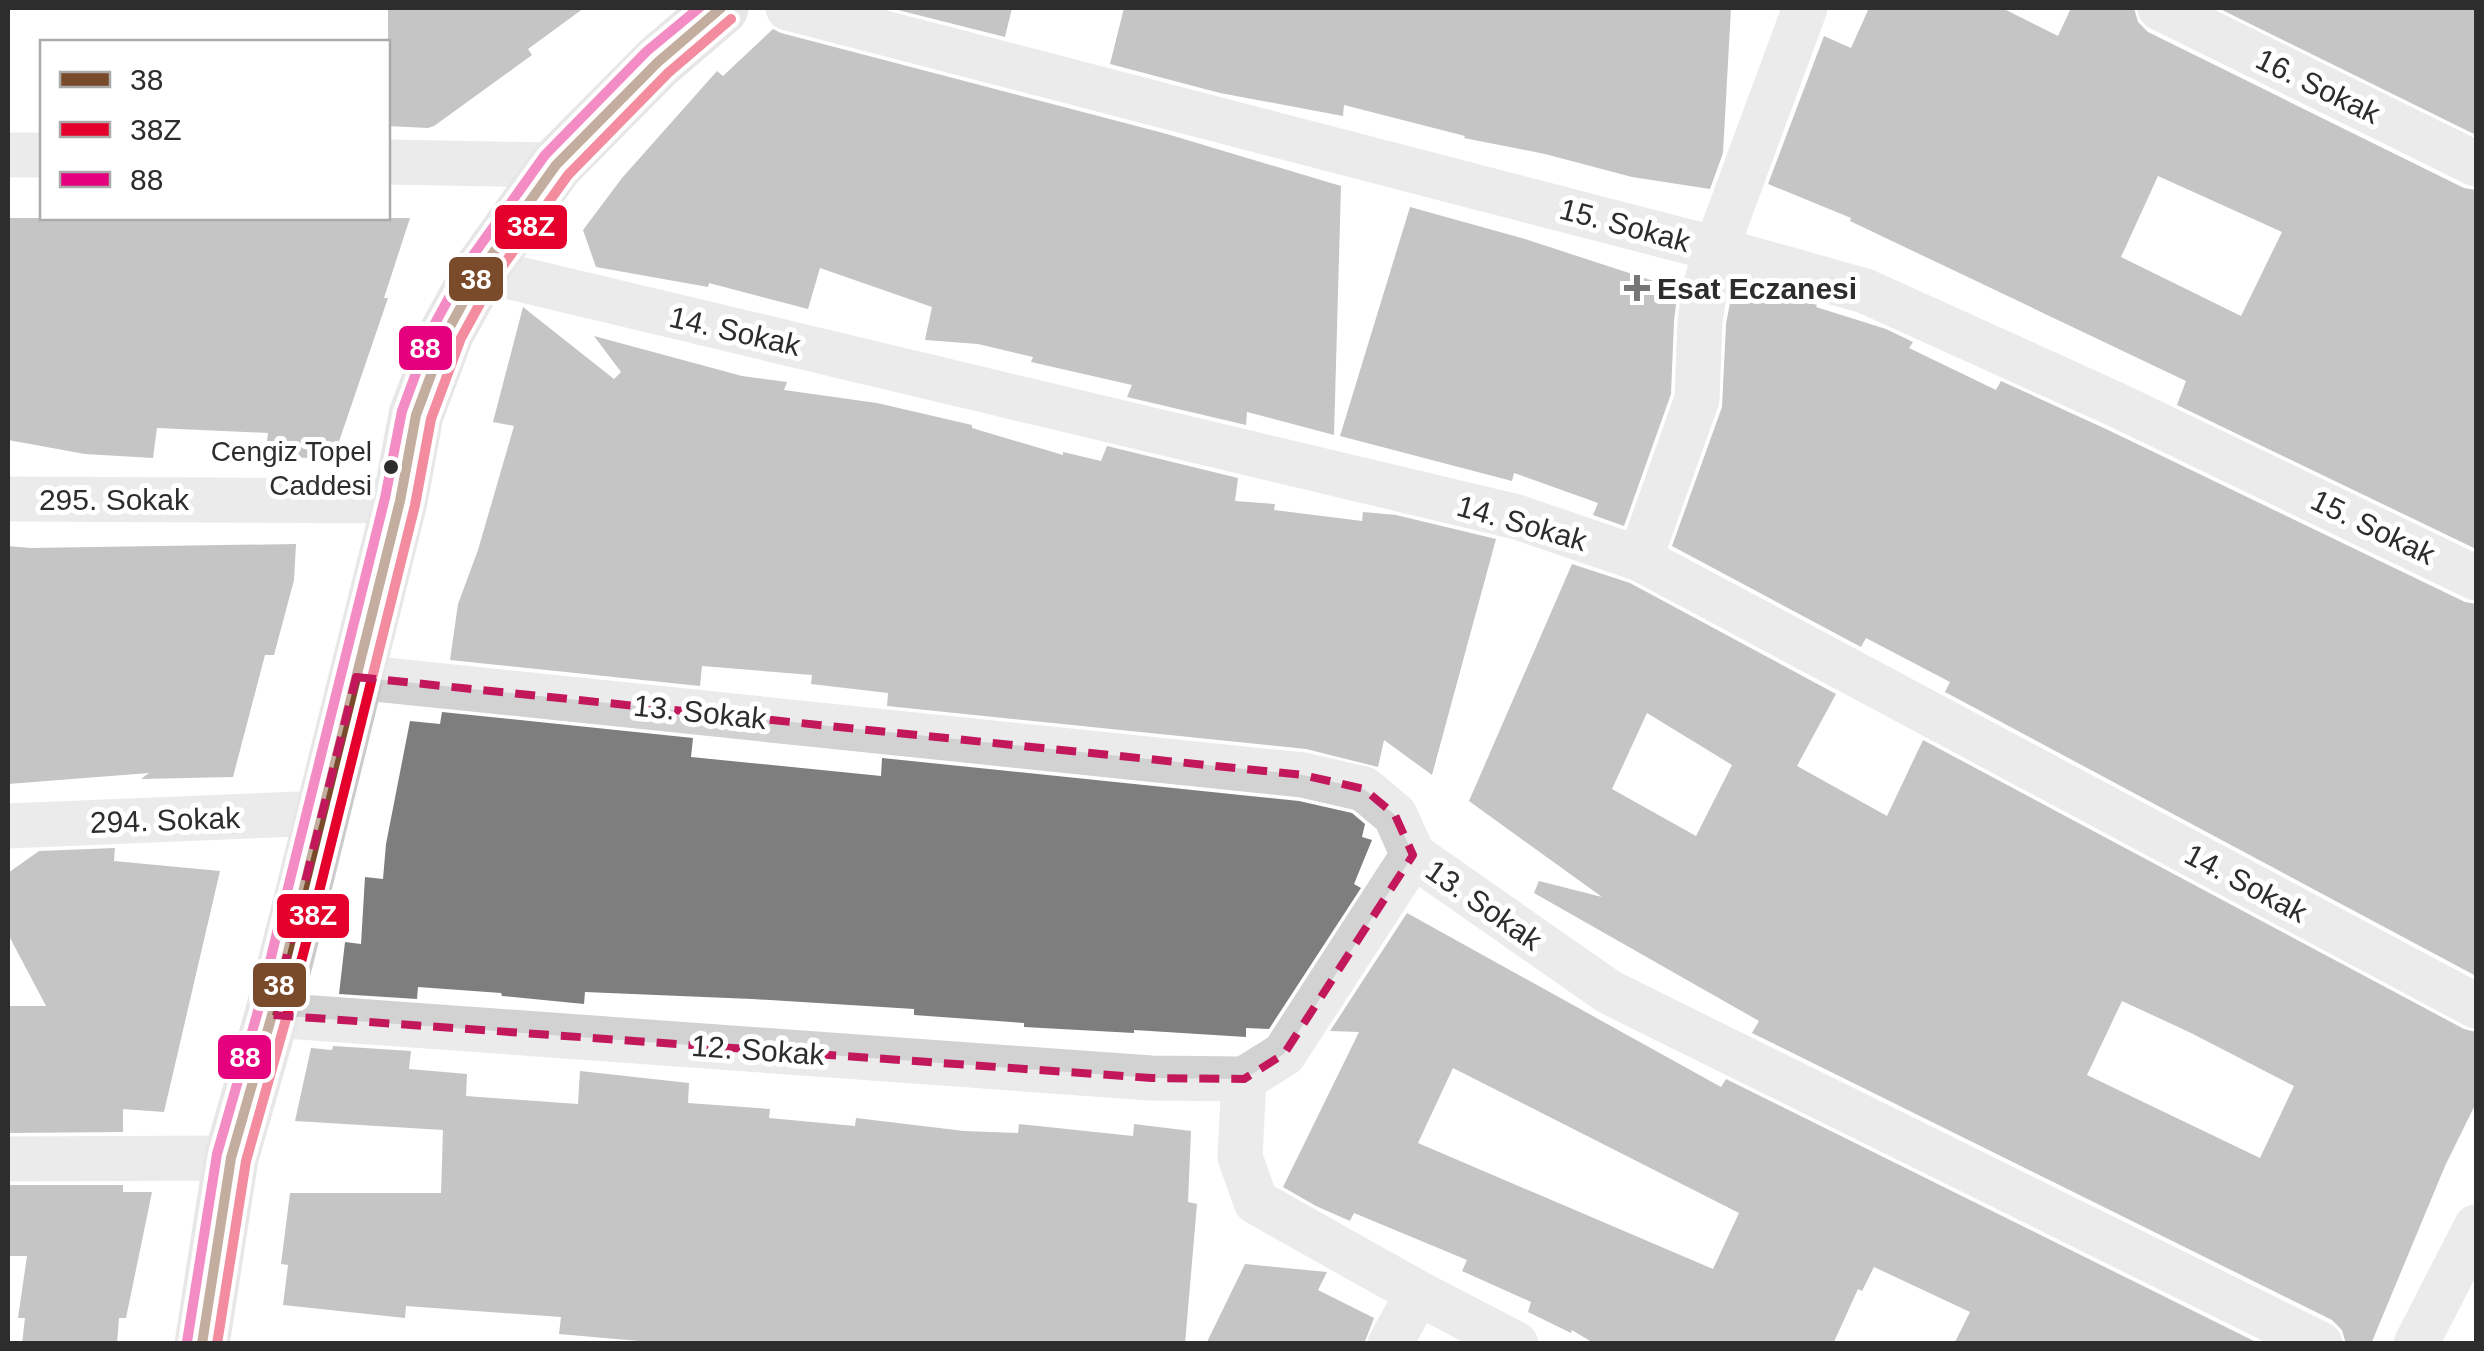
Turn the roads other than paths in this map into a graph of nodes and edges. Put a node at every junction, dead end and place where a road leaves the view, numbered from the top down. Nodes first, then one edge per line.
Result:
1 (721, 8) edge
2 (788, 8) edge
3 (1805, 8) edge
4 (2160, 8) edge
5 (8, 155) edge
6 (40, 155) edge
7 (390, 162) edge
8 (2476, 164) edge
9 (556, 165) junction
10 (1716, 249) junction
11 (481, 270) junction
12 (8, 498) edge
13 (400, 501) junction
14 (1640, 559) junction
15 (2476, 578) edge
16 (356, 677) junction
17 (322, 814) junction
18 (8, 826) edge
19 (1413, 855) junction
20 (2476, 1006) edge
21 (272, 1014) junction
22 (1244, 1079) junction
23 (230, 1158) junction
24 (8, 1159) edge
25 (2476, 1228) edge
26 (1418, 1293) junction
27 (202, 1344) edge
28 (1390, 1344) edge
29 (1516, 1344) edge
30 (2320, 1344) edge
31 (2416, 1344) edge

1 - 9 main road
2 - 10 street, 15. Sokak
3 - 10 street
4 - 8 street, 16. Sokak
5 - 6 street
7 - 9 street
9 - 11 main road
10 - 14 street
10 - 15 street, 15. Sokak
11 - 13 main road
11 - 14 street, 14. Sokak
12 - 13 street, 295. Sokak
13 - 16 main road
14 - 20 street, 14. Sokak
16 - 17 main road
16 - 19 street, 13. Sokak
17 - 18 street, 294. Sokak
17 - 21 main road
19 - 22 street
19 - 30 street, 13. Sokak
21 - 22 street, 12. Sokak
21 - 23 main road
22 - 26 street
23 - 24 street
23 - 27 main road
25 - 31 street
26 - 28 street
26 - 29 street

